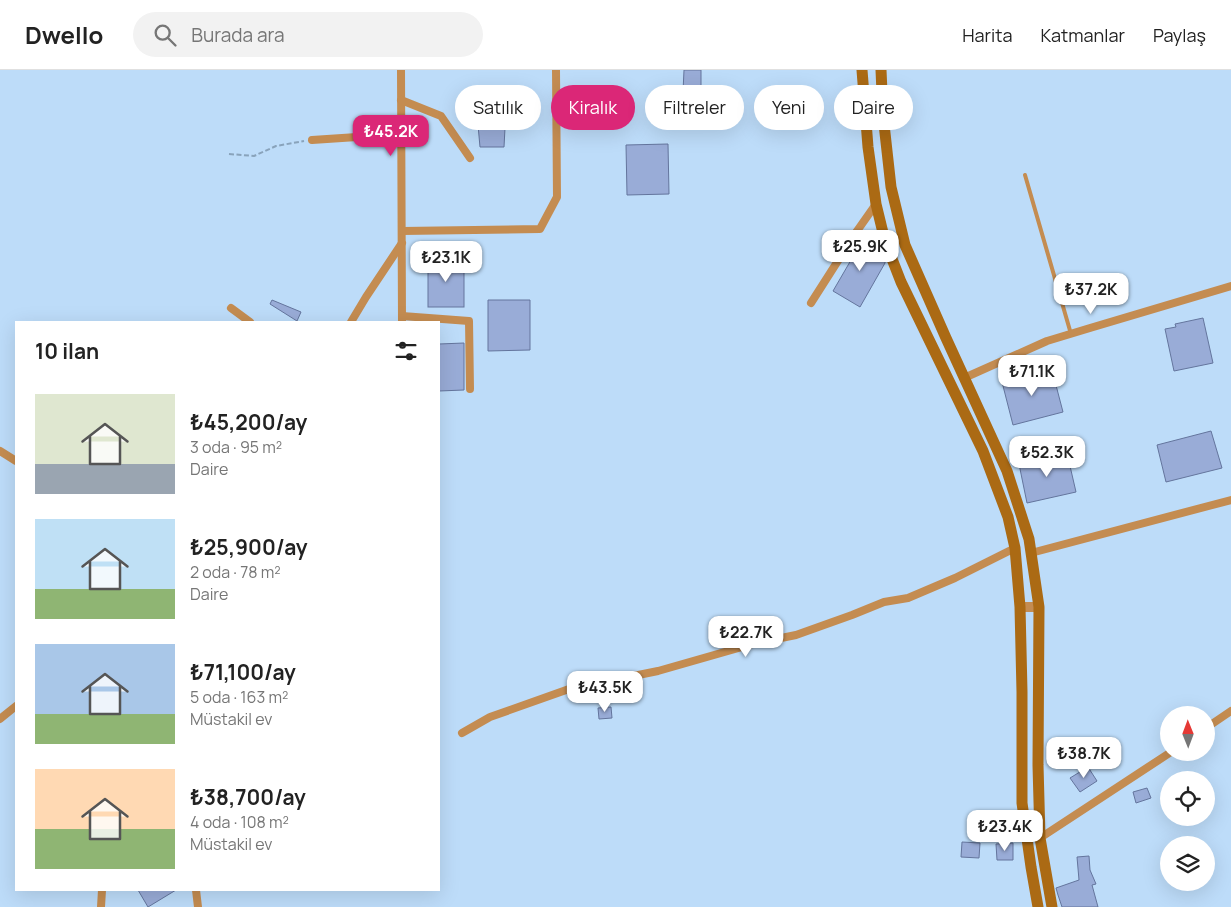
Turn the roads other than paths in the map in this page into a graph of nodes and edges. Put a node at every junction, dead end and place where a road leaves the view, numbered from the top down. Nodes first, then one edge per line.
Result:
1 (401, 70) edge
2 (556, 70) edge
3 (862, 70) edge
4 (881, 70) edge
5 (401, 100) junction
6 (402, 134) junction
7 (312, 140) road end
8 (470, 158) dead end
9 (1024, 176) dead end
10 (876, 204) junction
11 (402, 231) junction
12 (402, 243) junction
13 (1231, 286) edge
14 (811, 303) dead end
15 (231, 308) dead end
16 (402, 319) edge
17 (249, 321) edge
18 (352, 321) edge
19 (1071, 334) junction
20 (964, 378) junction
21 (470, 389) dead end
22 (0, 451) edge
23 (15, 459) edge
24 (1231, 500) edge
25 (1015, 548) junction
26 (1031, 553) junction
27 (1020, 607) junction
28 (1039, 607) junction
29 (15, 707) edge
30 (1231, 711) edge
31 (0, 720) edge
32 (1215, 722) edge
33 (462, 732) dead end
34 (1160, 759) edge
35 (1027, 836) junction
36 (1040, 838) junction
37 (102, 891) edge
38 (196, 891) edge
39 (101, 907) edge
40 (198, 907) edge
41 (1038, 907) edge
42 (1052, 907) edge

1 - 5 street
2 - 11 street
3 - 10 main road
4 - 20 main road
5 - 6 street
5 - 8 street
6 - 7 street
6 - 11 street
9 - 19 lane
10 - 14 street
10 - 25 main road
11 - 12 street
12 - 16 street
12 - 18 street
13 - 19 street
15 - 17 street
16 - 21 street
19 - 20 street
20 - 26 main road
22 - 23 street
24 - 26 street
25 - 27 main road
25 - 33 street
26 - 28 main road
27 - 28 street
27 - 35 main road
28 - 36 main road
29 - 31 street
30 - 32 street
34 - 36 street
35 - 36 street
35 - 41 main road
36 - 42 main road
37 - 39 street
38 - 40 street

